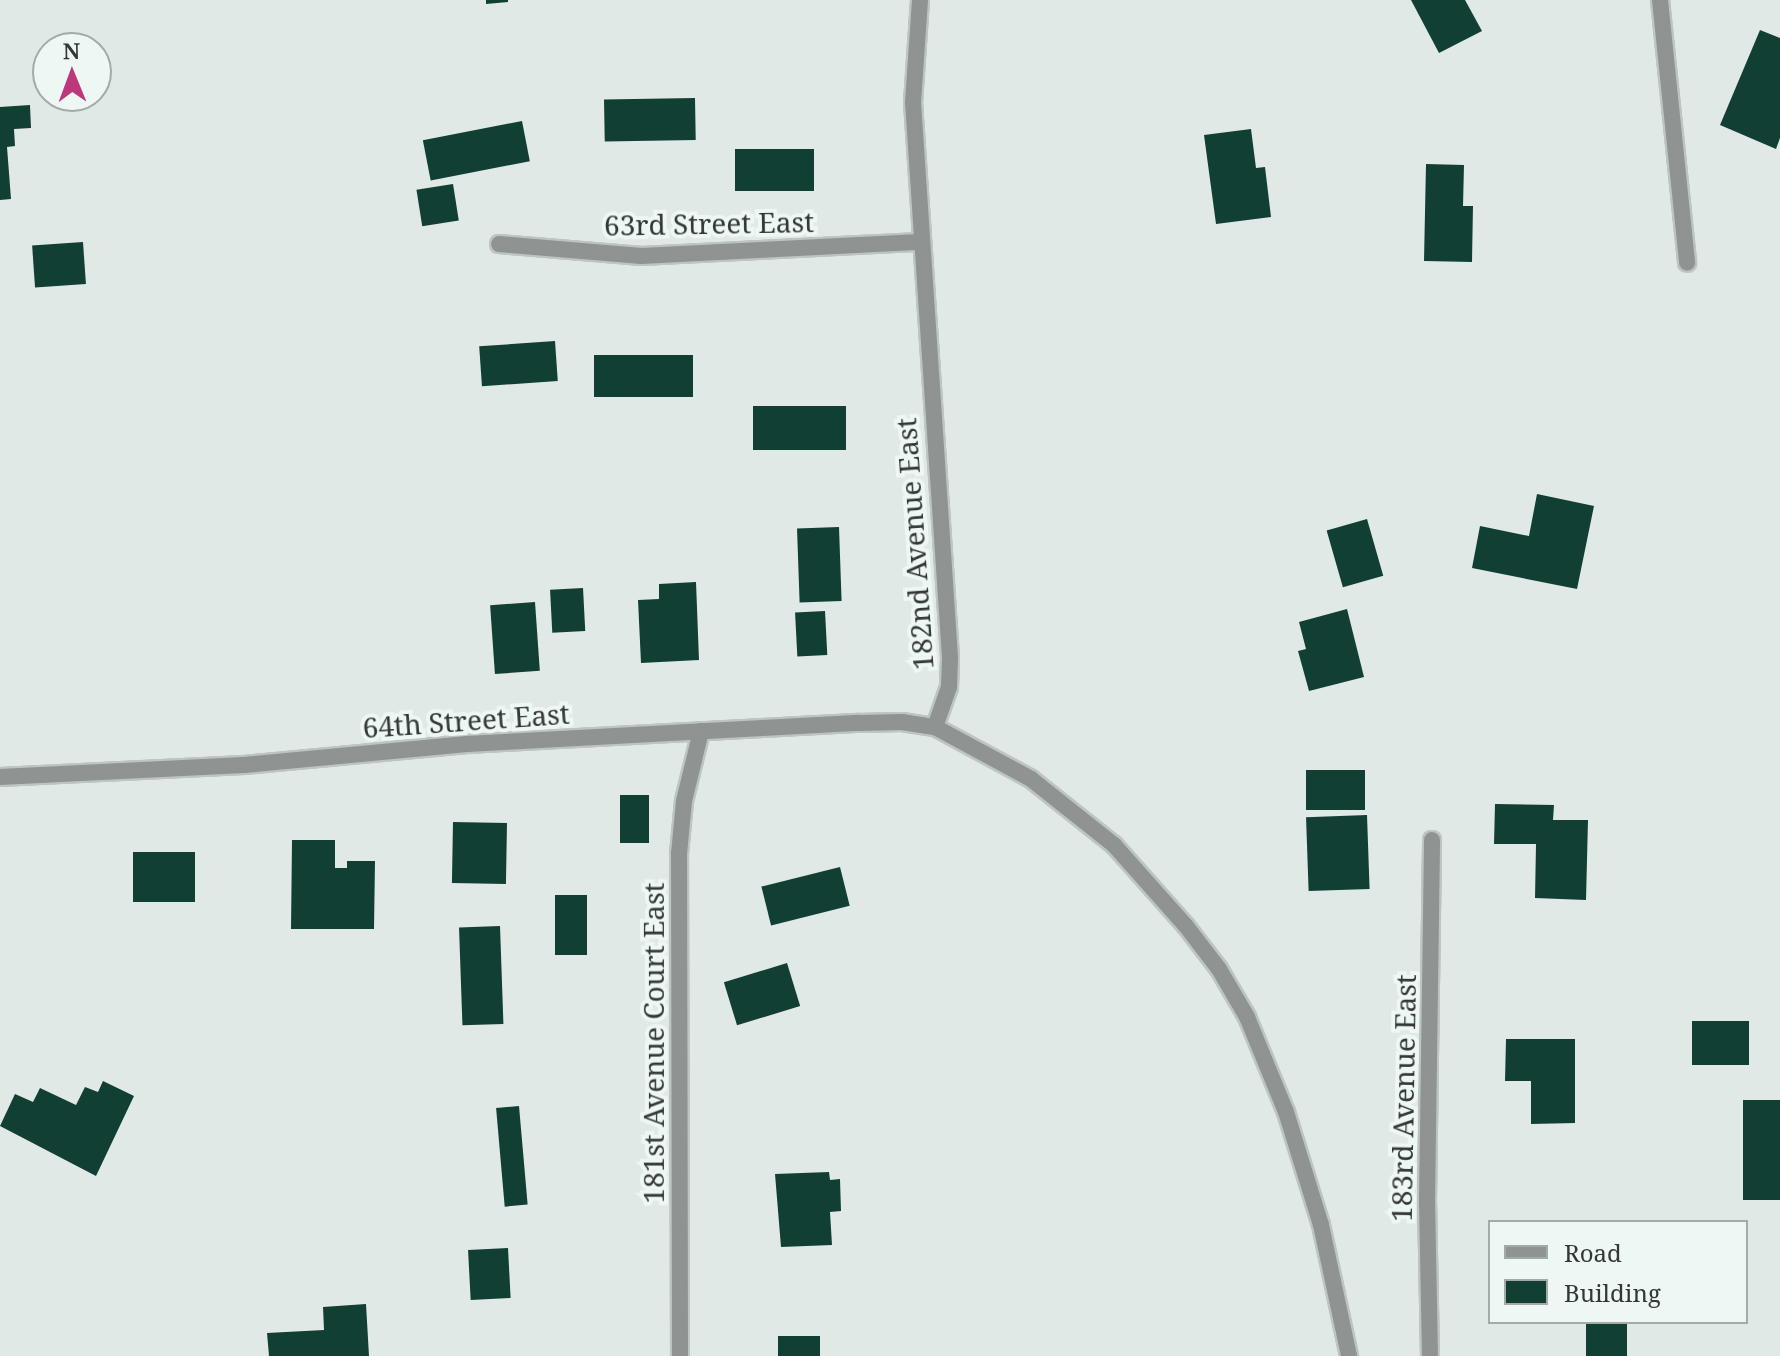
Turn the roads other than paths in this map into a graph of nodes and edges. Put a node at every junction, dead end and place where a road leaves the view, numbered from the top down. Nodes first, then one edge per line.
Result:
1 (920, 0) edge
2 (1660, 0) edge
3 (920, 242) junction
4 (499, 244) dead end
5 (1687, 263) dead end
6 (935, 727) junction
7 (701, 731) junction
8 (0, 777) edge
9 (1432, 840) dead end
10 (680, 1356) edge
11 (1349, 1356) edge
12 (1430, 1356) edge

1 - 3 street, 182nd Avenue East
2 - 5 street
3 - 4 street, 63rd Street East
3 - 6 street, 182nd Avenue East
6 - 7 street, 64th Street East
6 - 11 street
7 - 8 street, 64th Street East
7 - 10 street, 181st Avenue Court East
9 - 12 street, 183rd Avenue East

